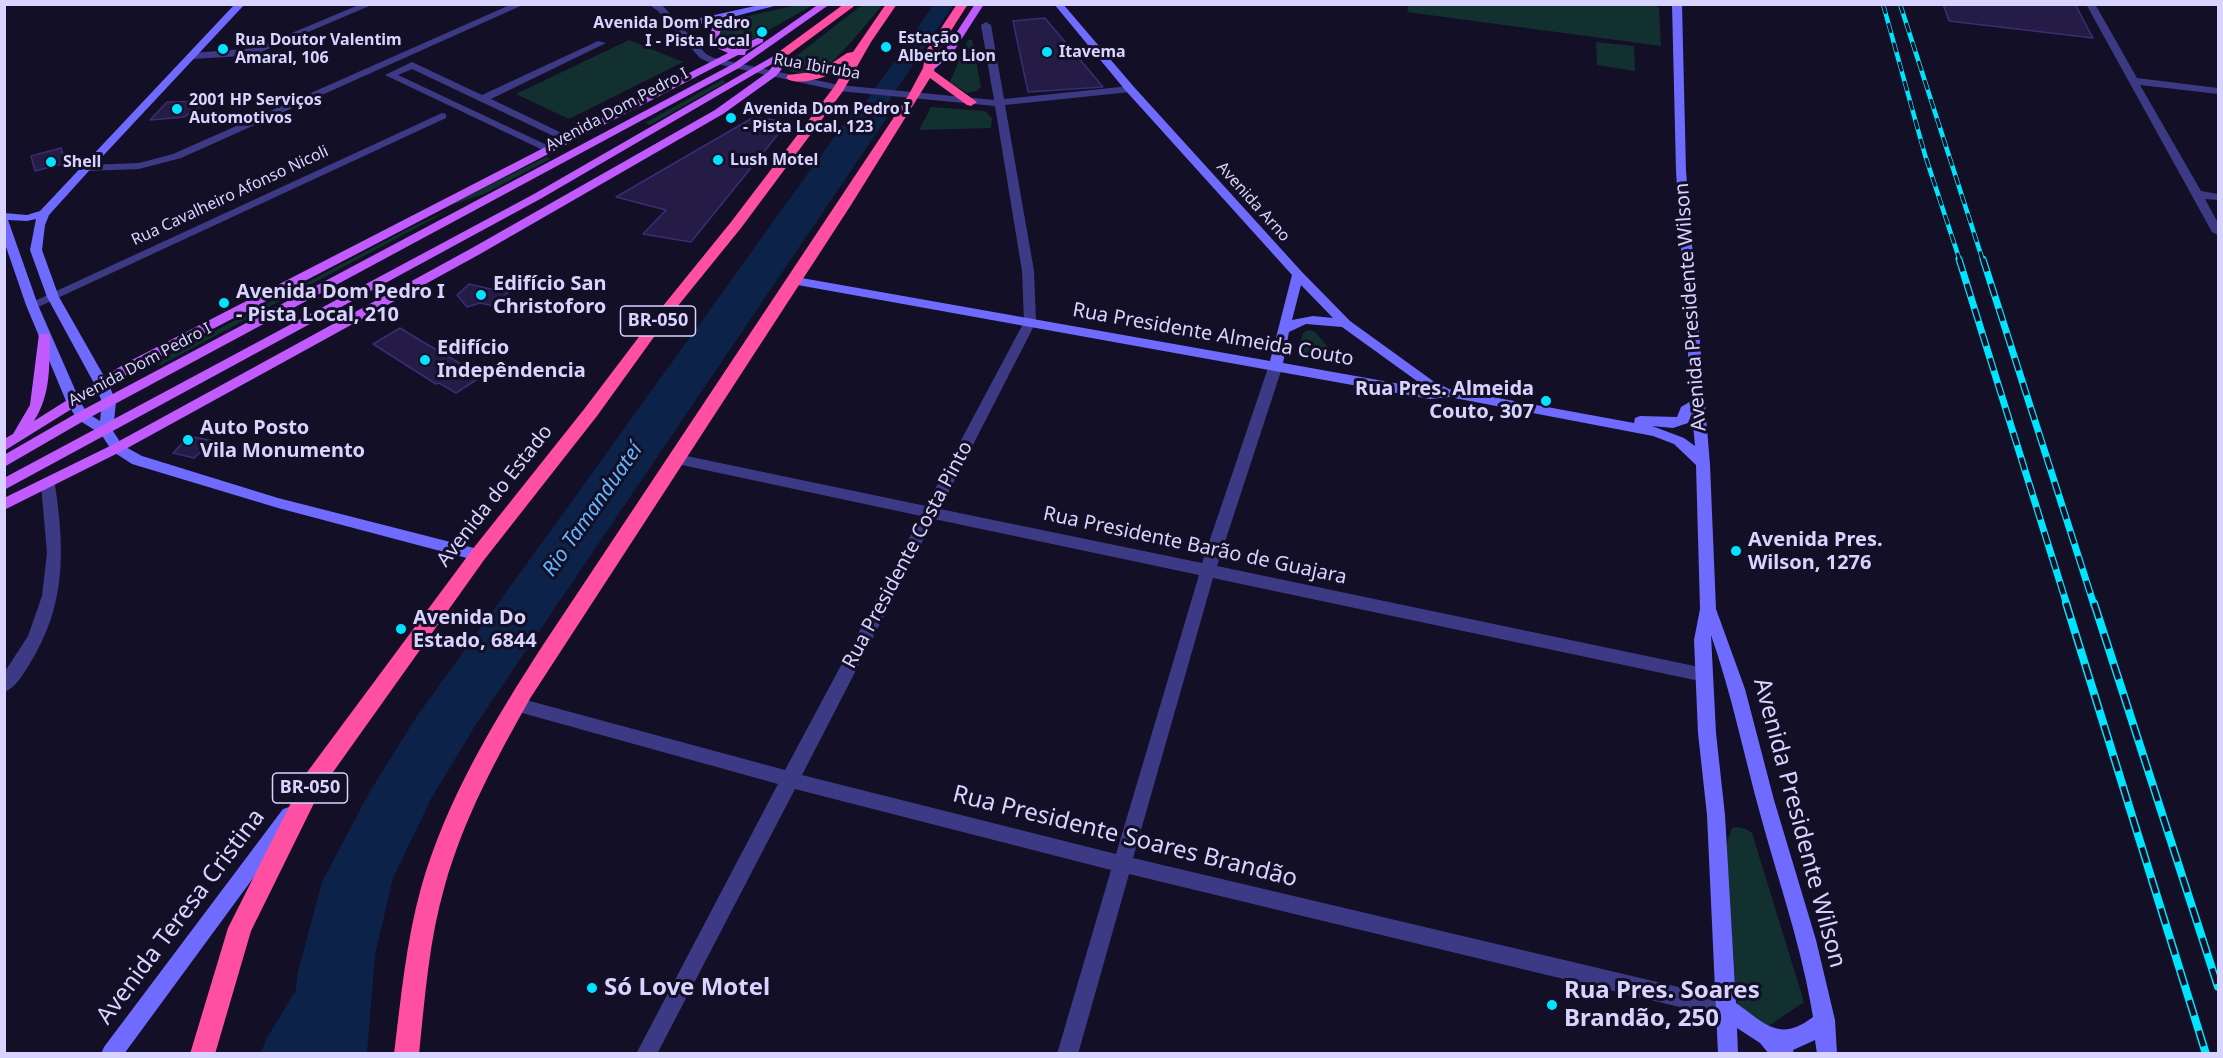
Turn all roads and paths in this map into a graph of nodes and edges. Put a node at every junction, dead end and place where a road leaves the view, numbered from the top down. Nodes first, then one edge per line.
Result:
1 (242, 4) edge
2 (370, 4) edge
3 (521, 4) edge
4 (652, 4) edge
5 (778, 4) edge
6 (826, 4) edge
7 (852, 4) edge
8 (892, 4) edge
9 (963, 4) edge
10 (980, 4) edge
11 (1058, 4) edge
12 (1677, 4) edge
13 (2091, 4) edge
14 (814, 13) junction
15 (726, 17) junction
16 (713, 20) junction
17 (674, 25) junction
18 (986, 25) dead end
19 (865, 42) junction
20 (601, 43) dead end
21 (724, 47) junction
22 (737, 52) junction
23 (756, 53) junction
24 (784, 53) junction
25 (193, 56) junction
26 (716, 62) junction
27 (736, 66) junction
28 (928, 70) junction
29 (757, 71) junction
30 (772, 74) junction
31 (792, 78) junction
32 (2134, 81) junction
33 (843, 88) junction
34 (1130, 89) junction
35 (463, 90) junction
36 (2218, 91) edge
37 (908, 96) junction
38 (482, 99) junction
39 (442, 100) junction
40 (970, 102) junction
41 (998, 103) junction
42 (494, 105) junction
43 (474, 115) junction
44 (442, 116) dead end
45 (653, 131) junction
46 (566, 139) junction
47 (585, 147) junction
48 (547, 149) junction
49 (566, 158) junction
50 (86, 168) junction
51 (2196, 194) junction
52 (538, 196) junction
53 (2218, 197) edge
54 (491, 198) junction
55 (44, 214) junction
56 (4, 216) edge
57 (500, 217) junction
58 (414, 218) junction
59 (4, 222) edge
60 (2218, 232) edge
61 (476, 251) junction
62 (1298, 275) junction
63 (796, 281) junction
64 (53, 297) junction
65 (32, 305) junction
66 (1030, 322) junction
67 (1347, 324) junction
68 (1283, 330) junction
69 (44, 337) junction
70 (1276, 365) junction
71 (102, 385) junction
72 (1449, 393) junction
73 (74, 401) junction
74 (109, 402) junction
75 (1697, 404) junction
76 (82, 416) junction
77 (1622, 425) junction
78 (106, 431) junction
79 (8, 441) edge
80 (117, 448) junction
81 (4, 455) edge
82 (677, 459) junction
83 (4, 462) edge
84 (1703, 465) junction
85 (4, 484) edge
86 (48, 485) junction
87 (4, 505) edge
88 (930, 513) junction
89 (478, 555) junction
90 (1208, 569) junction
91 (1708, 609) junction
92 (1704, 675) junction
93 (4, 685) edge
94 (515, 704) junction
95 (789, 781) junction
96 (313, 782) junction
97 (1122, 864) junction
98 (1725, 1008) junction
99 (1825, 1020) junction
100 (1777, 1046) edge
101 (111, 1053) edge
102 (202, 1053) edge
103 (406, 1053) edge
104 (646, 1053) edge
105 (1067, 1053) edge
106 (1728, 1053) edge
107 (1827, 1053) edge

1 - 25 main road
2 - 25 street
3 - 50 street
4 - 17 street
5 - 15 main road
6 - 14 main road
7 - 24 highway
8 - 19 highway, Avenida do Estado / BR-050
9 - 28 highway
10 - 28 main road
11 - 34 main road, Avenida Arno
12 - 75 main road, Avenida Presidente Wilson
13 - 32 street
14 - 22 main road, Avenida Dom Pedro I
14 - 23 main road, Avenida Dom Pedro I
15 - 16 main road
15 - 21 main road
16 - 17 main road
16 - 21 main road
17 - 26 street
18 - 41 street, Rua Presidente Costa Pinto
19 - 31 highway
19 - 33 highway, Avenida do Estado / BR-050
20 - 38 street
21 - 22 main road
22 - 23 main road
22 - 26 main road, Avenida Dom Pedro I
23 - 24 main road
23 - 27 main road, Avenida Dom Pedro I
24 - 29 main road, Avenida Dom Pedro I
24 - 30 main road
25 - 50 main road
26 - 27 street, Rua Ibiruba
26 - 46 main road, Avenida Dom Pedro I
27 - 29 street, Rua Ibiruba
27 - 47 main road, Avenida Dom Pedro I
28 - 37 highway
28 - 40 highway
29 - 30 street, Rua Ibiruba
29 - 45 main road, Avenida Dom Pedro I
30 - 31 street, Rua Ibiruba
30 - 61 main road
31 - 33 street, Rua Ibiruba
32 - 36 street
32 - 51 street
33 - 37 street, Rua Ibiruba
33 - 89 highway, Avenida do Estado / BR-050
34 - 41 street, Rua Ibiruba
34 - 62 main road, Avenida Arno
35 - 38 street
35 - 39 street
35 - 39 street
37 - 40 street, Rua Ibiruba
37 - 63 highway
38 - 42 street
39 - 43 street
40 - 41 street, Rua Ibiruba
41 - 66 street, Rua Presidente Costa Pinto
42 - 43 street
42 - 46 street
43 - 48 street
44 - 64 street, Rua Cavalheiro Afonso Nicoli
45 - 47 main road
45 - 52 main road, Avenida Dom Pedro I
46 - 47 main road
46 - 48 main road, Avenida Dom Pedro I
47 - 49 main road, Avenida Dom Pedro I
48 - 49 main road
48 - 58 main road, Avenida Dom Pedro I
49 - 52 main road
49 - 54 main road, Avenida Dom Pedro I
50 - 55 main road
51 - 53 street
51 - 60 street
52 - 57 main road, Avenida Dom Pedro I
54 - 58 main road
54 - 74 main road, Avenida Dom Pedro I
55 - 56 main road
55 - 64 main road
57 - 61 main road
57 - 78 main road, Avenida Dom Pedro I
58 - 71 main road, Avenida Dom Pedro I
59 - 65 main road
61 - 80 main road
62 - 67 main road, Avenida Arno
62 - 68 main road
63 - 66 main road, Rua Presidente Almeida Couto
63 - 82 highway
64 - 65 street, Rua Cavalheiro Afonso Nicoli
64 - 71 main road
65 - 69 main road
66 - 70 main road, Rua Presidente Almeida Couto
66 - 88 street, Rua Presidente Costa Pinto
67 - 68 main road
67 - 72 main road, Avenida Arno
68 - 70 main road
69 - 73 main road
69 - 79 main road
70 - 72 main road, Rua Presidente Almeida Couto
70 - 90 street
71 - 73 main road, Avenida Dom Pedro I
71 - 74 main road
72 - 77 main road, Rua Presidente Almeida Couto
73 - 76 main road
73 - 79 main road, Avenida Dom Pedro I
74 - 76 main road, Avenida Dom Pedro I
74 - 78 main road
75 - 77 main road, Rua Presidente Almeida Couto
75 - 84 main road, Avenida Presidente Wilson
76 - 78 main road
76 - 83 main road, Avenida Dom Pedro I
77 - 84 main road, Rua Presidente Almeida Couto
78 - 80 main road
78 - 85 main road, Avenida Dom Pedro I
79 - 81 main road
80 - 86 main road
80 - 89 main road
82 - 88 street, Rua Presidente Barão de Guajara
82 - 94 highway
84 - 91 main road, Avenida Presidente Wilson
86 - 87 main road
86 - 93 street
88 - 90 street, Rua Presidente Barão de Guajara
88 - 95 street, Rua Presidente Costa Pinto
89 - 96 highway, Avenida do Estado / BR-050
90 - 92 street, Rua Presidente Barão de Guajara
90 - 97 street
91 - 92 main road, Avenida Presidente Wilson
91 - 99 main road, Avenida Presidente Wilson
92 - 98 main road, Avenida Presidente Wilson
94 - 95 street, Rua Presidente Soares Brandão
94 - 103 highway
95 - 97 street, Rua Presidente Soares Brandão
95 - 104 street, Rua Presidente Costa Pinto
96 - 101 main road, Avenida Teresa Cristina
96 - 102 highway, Avenida do Estado / BR-050
97 - 98 street, Rua Presidente Soares Brandão
97 - 105 street
98 - 100 main road
98 - 106 main road, Avenida Presidente Wilson
99 - 100 main road
99 - 107 main road, Avenida Presidente Wilson

